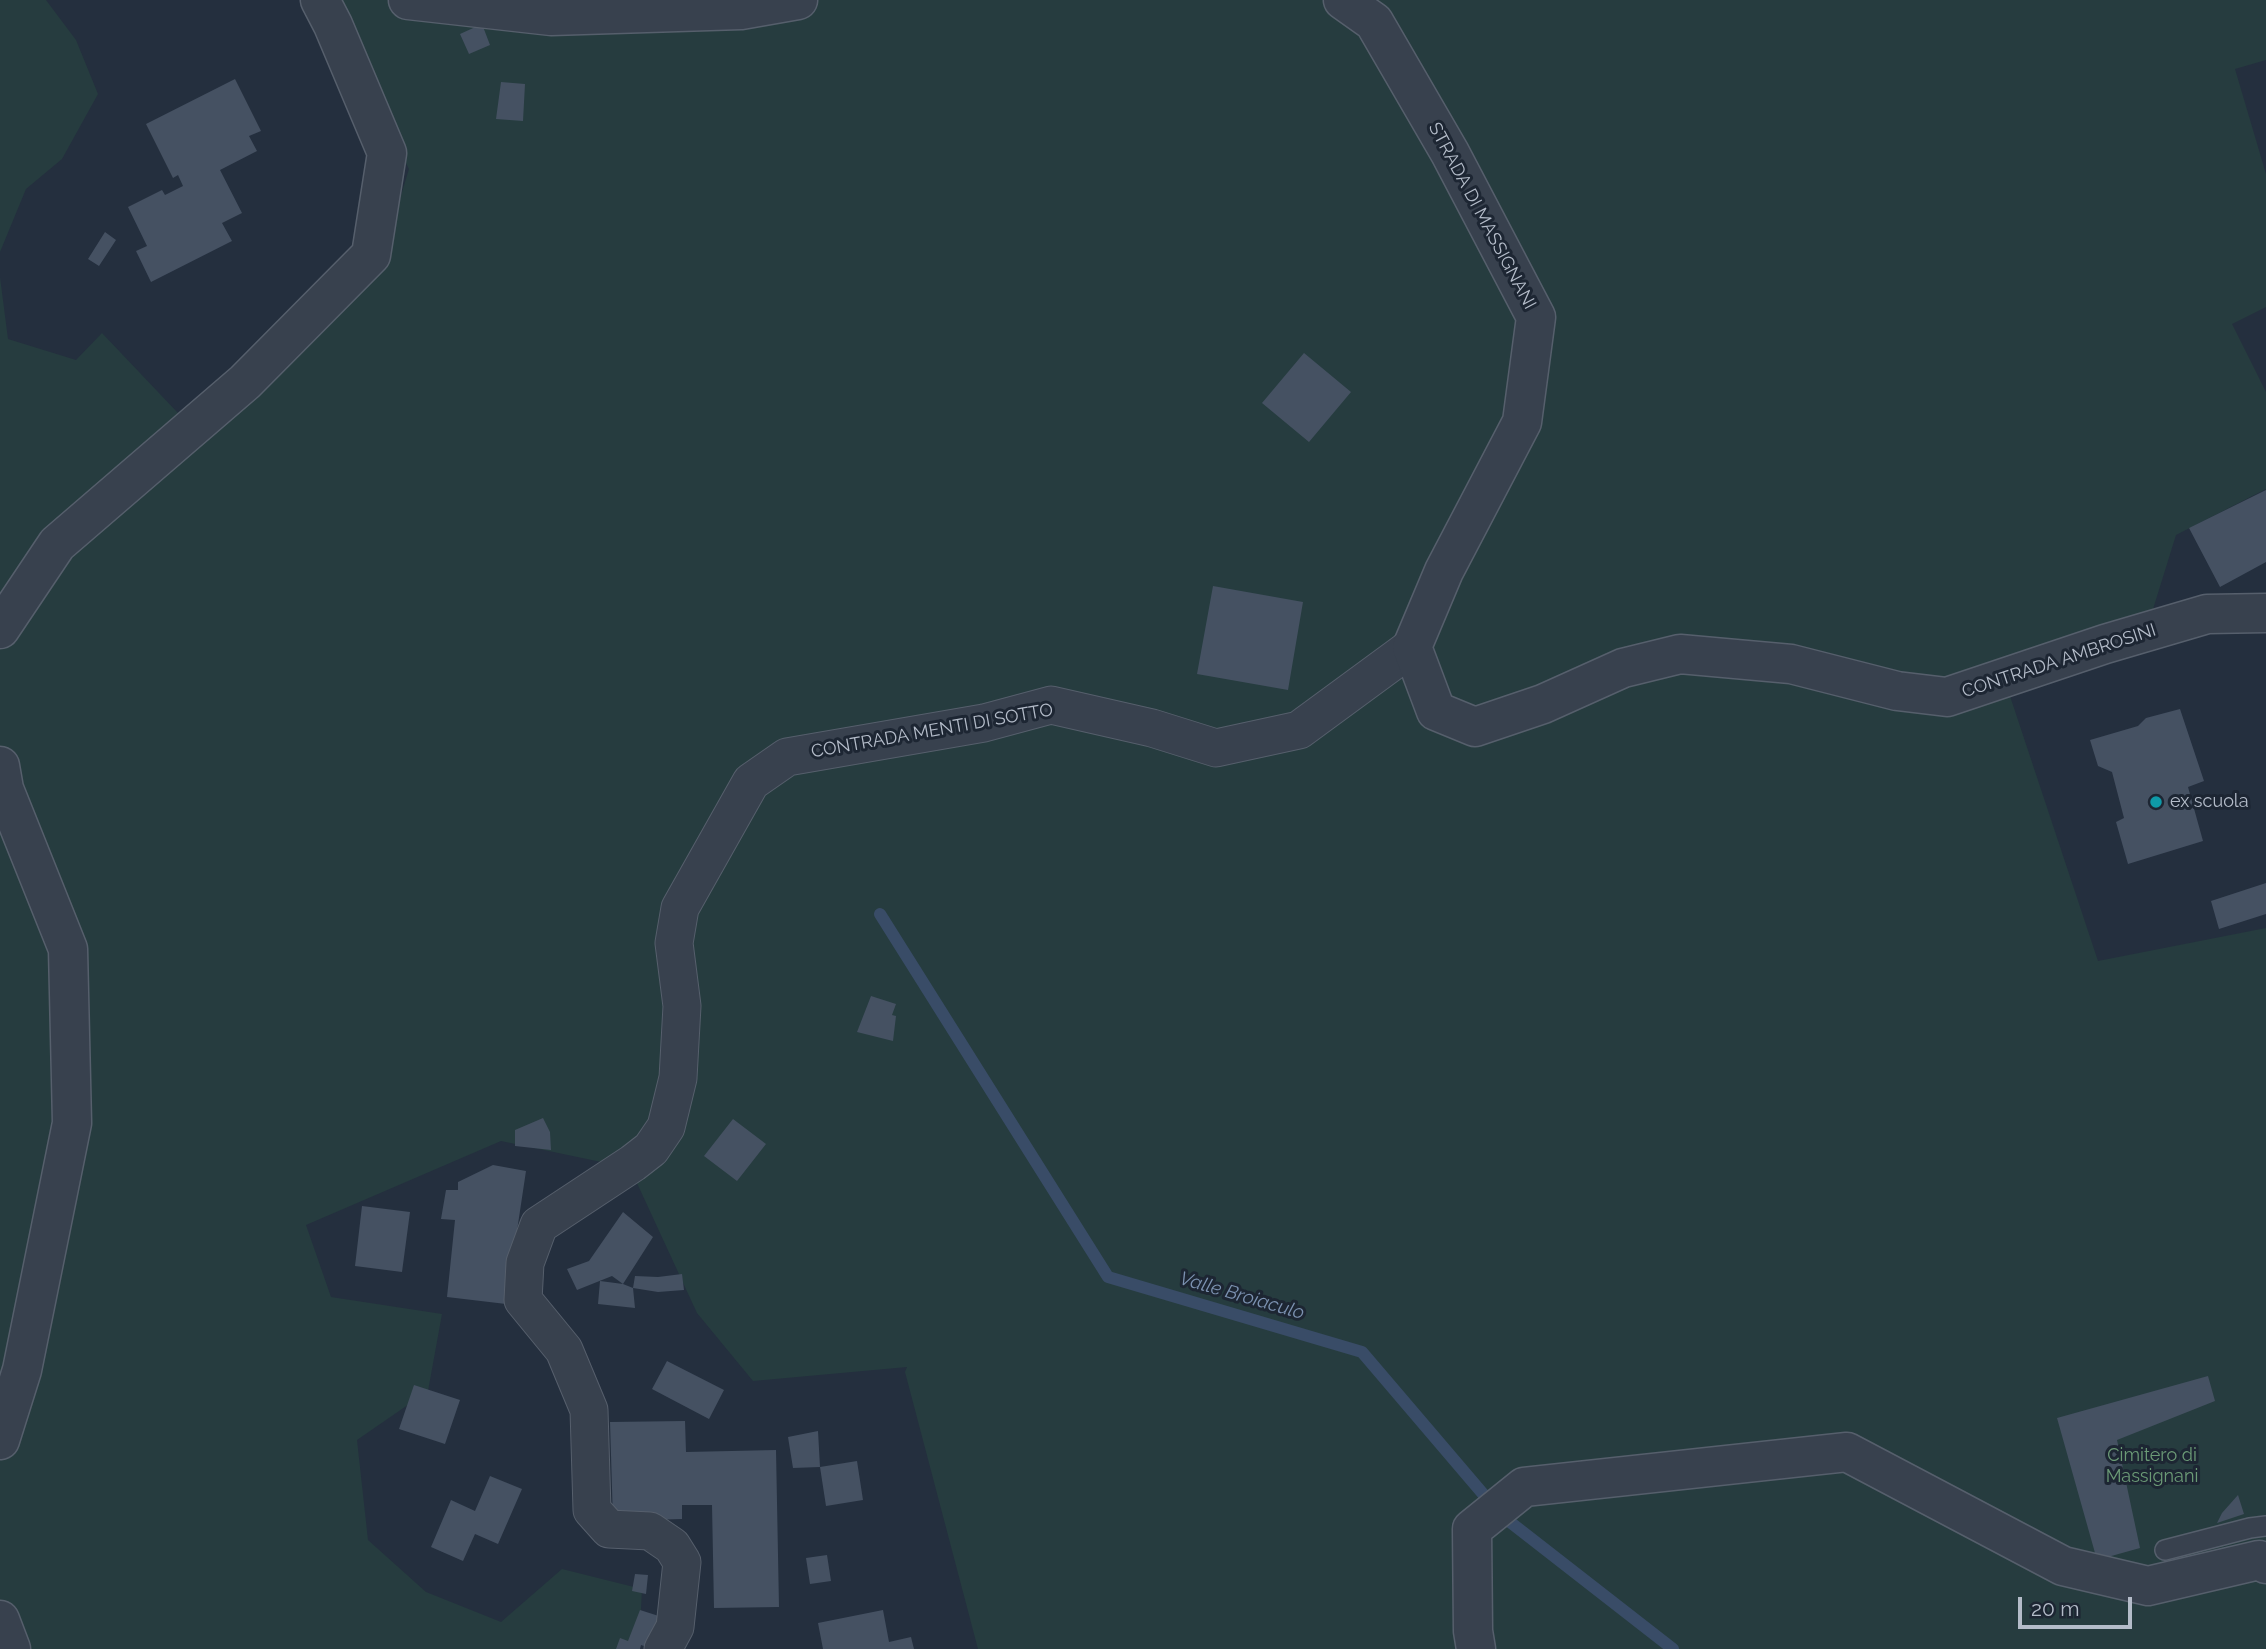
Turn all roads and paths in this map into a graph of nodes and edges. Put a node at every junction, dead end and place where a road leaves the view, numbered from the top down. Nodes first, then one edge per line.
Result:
1 (320, 0) edge
2 (408, 0) edge
3 (797, 0) edge
4 (1343, 0) edge
5 (2266, 613) edge
6 (0, 629) edge
7 (1412, 647) junction
8 (0, 766) edge
9 (0, 1440) edge
10 (2266, 1526) edge
11 (2165, 1549) dead end
12 (2266, 1564) edge
13 (0, 1620) edge
14 (11, 1649) edge
15 (663, 1649) edge
16 (1476, 1649) edge

1 - 6 street
2 - 3 street
4 - 7 street, STRADA DI MASSIGNANI
5 - 7 street, CONTRADA AMBROSINI
7 - 15 street, CONTRADA MENTI DI SOTTO
8 - 9 street
10 - 11 lane
12 - 16 street
13 - 14 street

